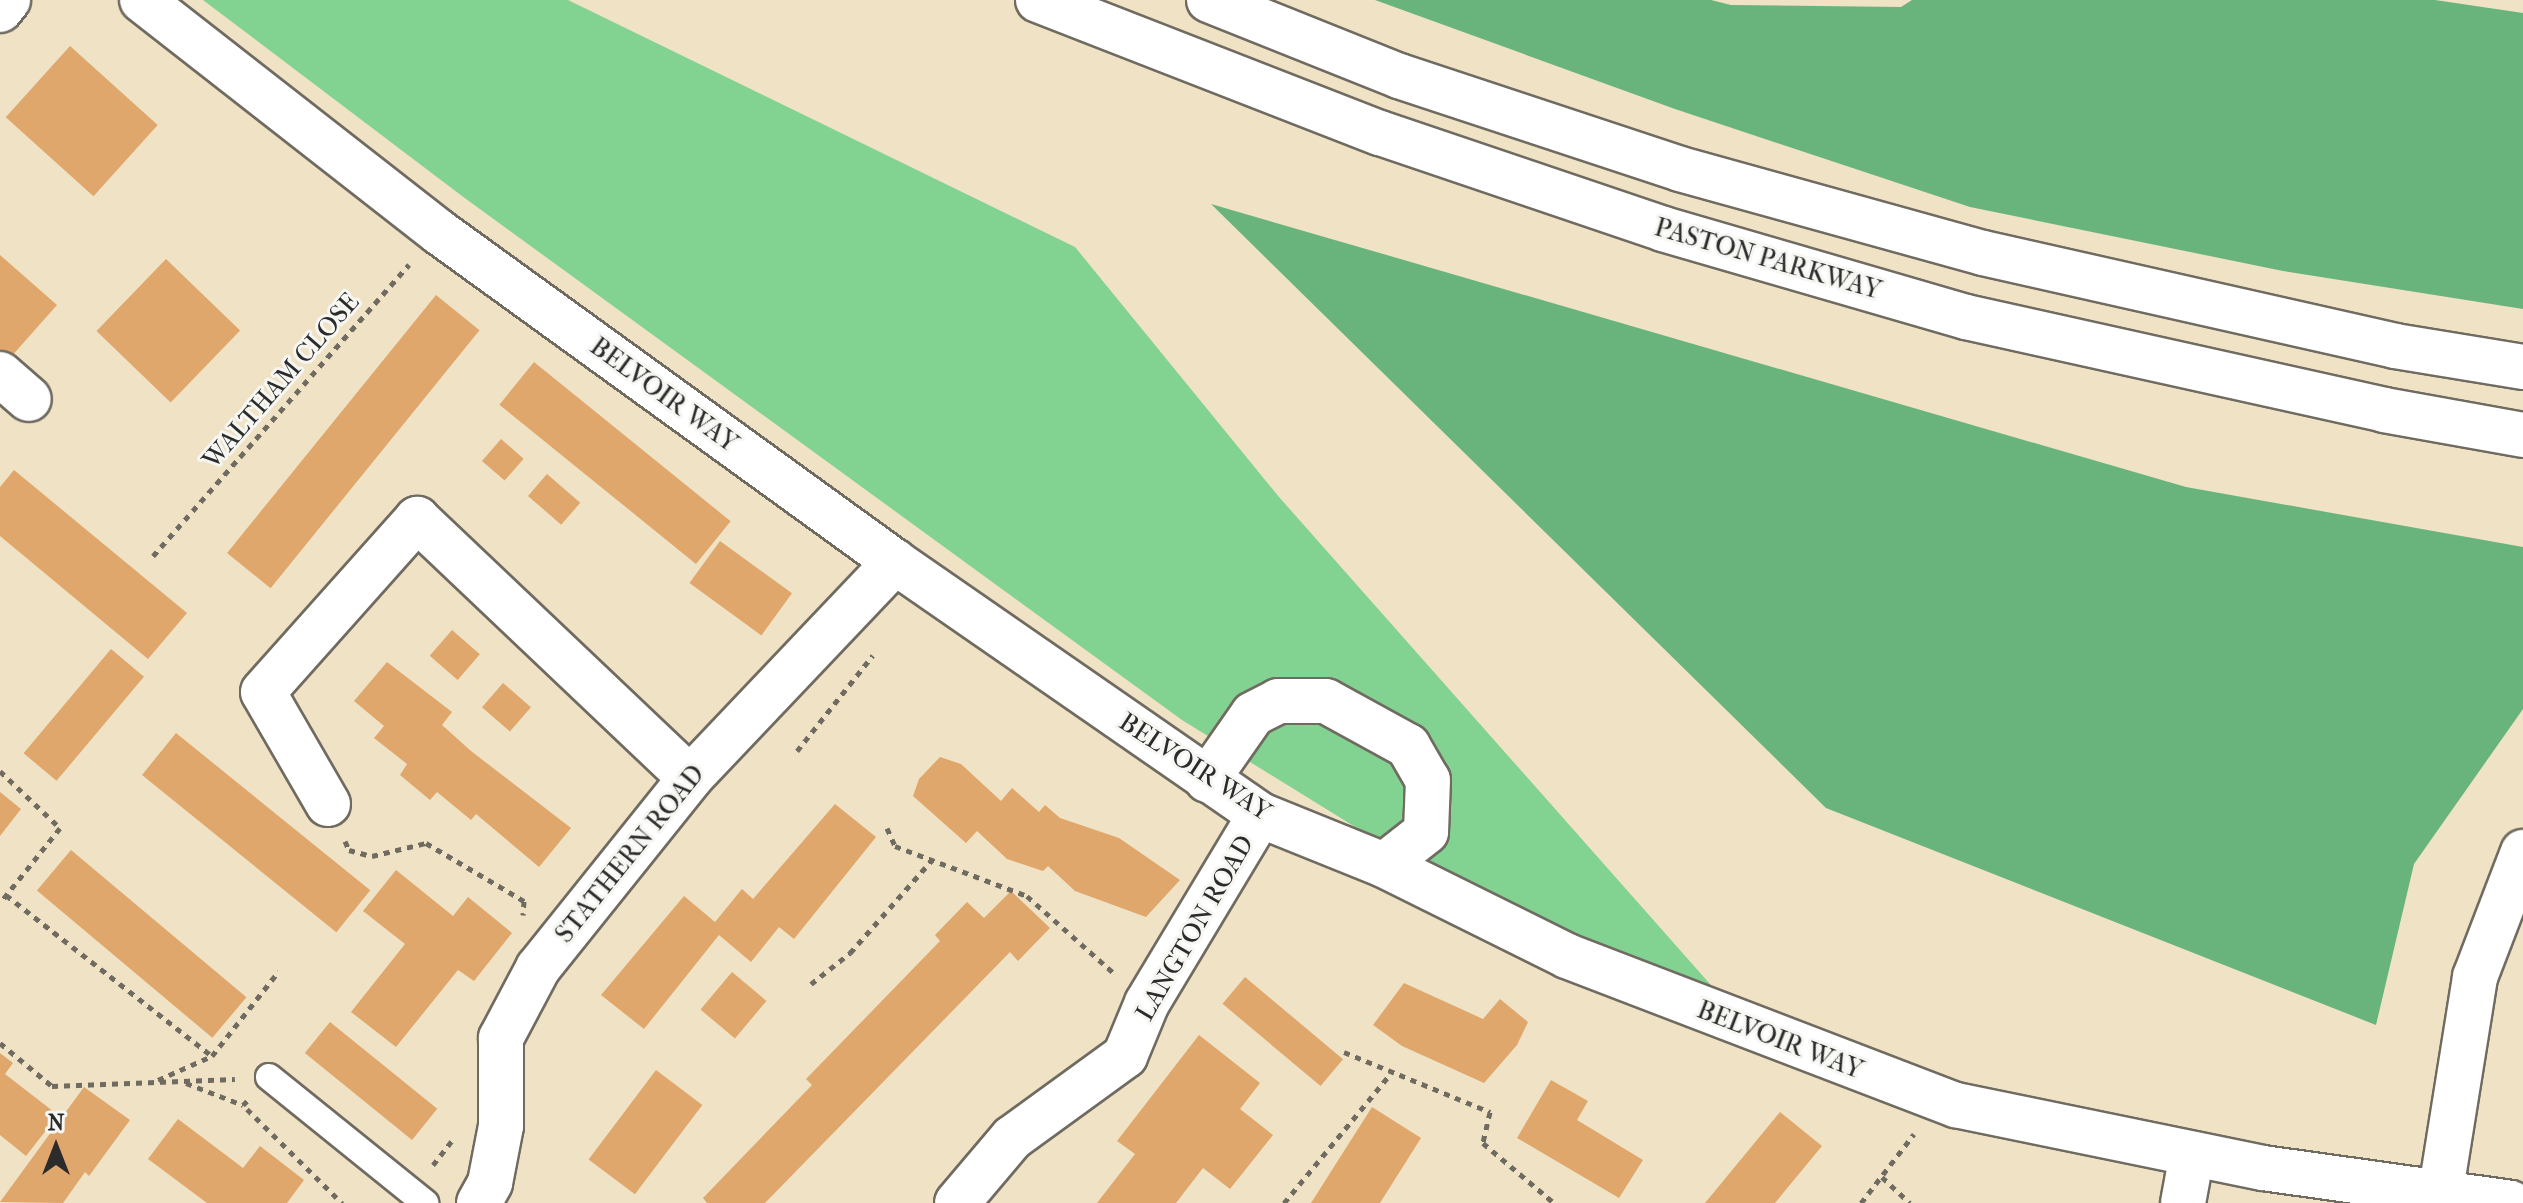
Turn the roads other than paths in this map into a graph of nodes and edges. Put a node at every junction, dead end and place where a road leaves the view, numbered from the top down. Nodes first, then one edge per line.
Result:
1 (8, 0) edge
2 (142, 0) edge
3 (1038, 0) edge
4 (1209, 0) edge
5 (0, 10) edge
6 (2523, 367) edge
7 (2523, 435) edge
8 (895, 562) junction
9 (690, 778) junction
10 (1207, 780) junction
11 (328, 804) road end
12 (1260, 815) junction
13 (2523, 852) edge
14 (1384, 865) junction
15 (269, 1077) road end
16 (2192, 1154) junction
17 (2440, 1196) junction
18 (418, 1198) edge
19 (479, 1203) edge
20 (957, 1203) edge
21 (2183, 1203) edge
22 (2511, 1203) edge

1 - 5 main road
2 - 8 main road, BELVOIR WAY
3 - 7 main road, PASTON PARKWAY
4 - 6 main road
8 - 9 main road, STATHERN ROAD
8 - 10 main road, BELVOIR WAY
9 - 11 main road
9 - 19 main road, STATHERN ROAD
10 - 12 main road, BELVOIR WAY
10 - 14 main road
12 - 14 main road, BELVOIR WAY
12 - 20 main road, LANGTON ROAD
13 - 17 main road
14 - 16 main road, BELVOIR WAY
15 - 18 lane
16 - 17 main road, BELVOIR WAY
16 - 21 main road
17 - 22 main road, BELVOIR WAY

